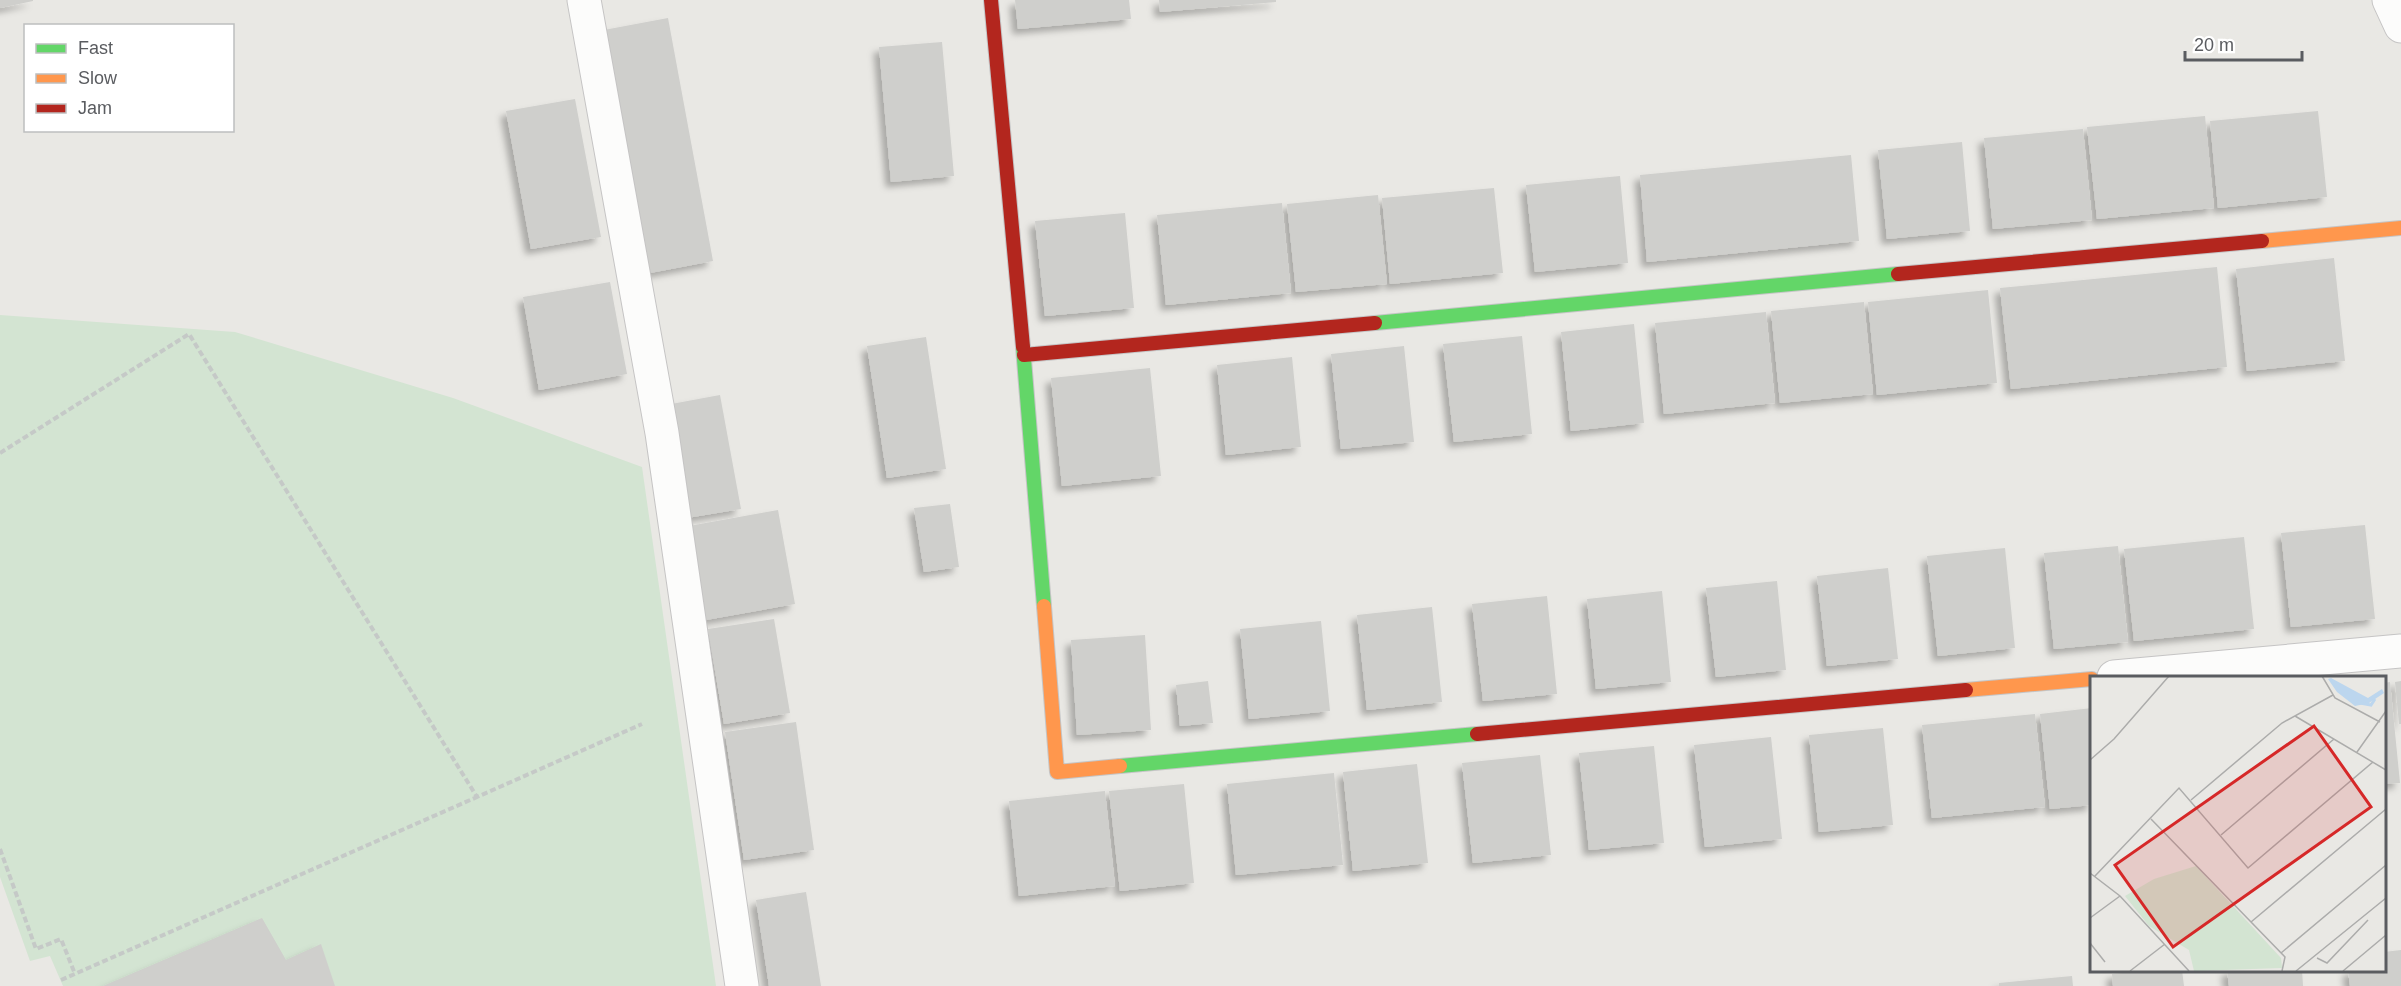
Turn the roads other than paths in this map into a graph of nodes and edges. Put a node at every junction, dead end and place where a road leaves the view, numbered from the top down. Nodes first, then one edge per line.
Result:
1 (584, 0) edge
2 (992, 0) edge
3 (2389, 0) edge
4 (2401, 26) edge
5 (2401, 228) edge
6 (1024, 355) junction
7 (2401, 651) edge
8 (2125, 676) edge
9 (2090, 679) edge
10 (742, 986) edge

1 - 10 street
2 - 6 street
3 - 4 street
5 - 6 street
6 - 9 street
7 - 8 street

